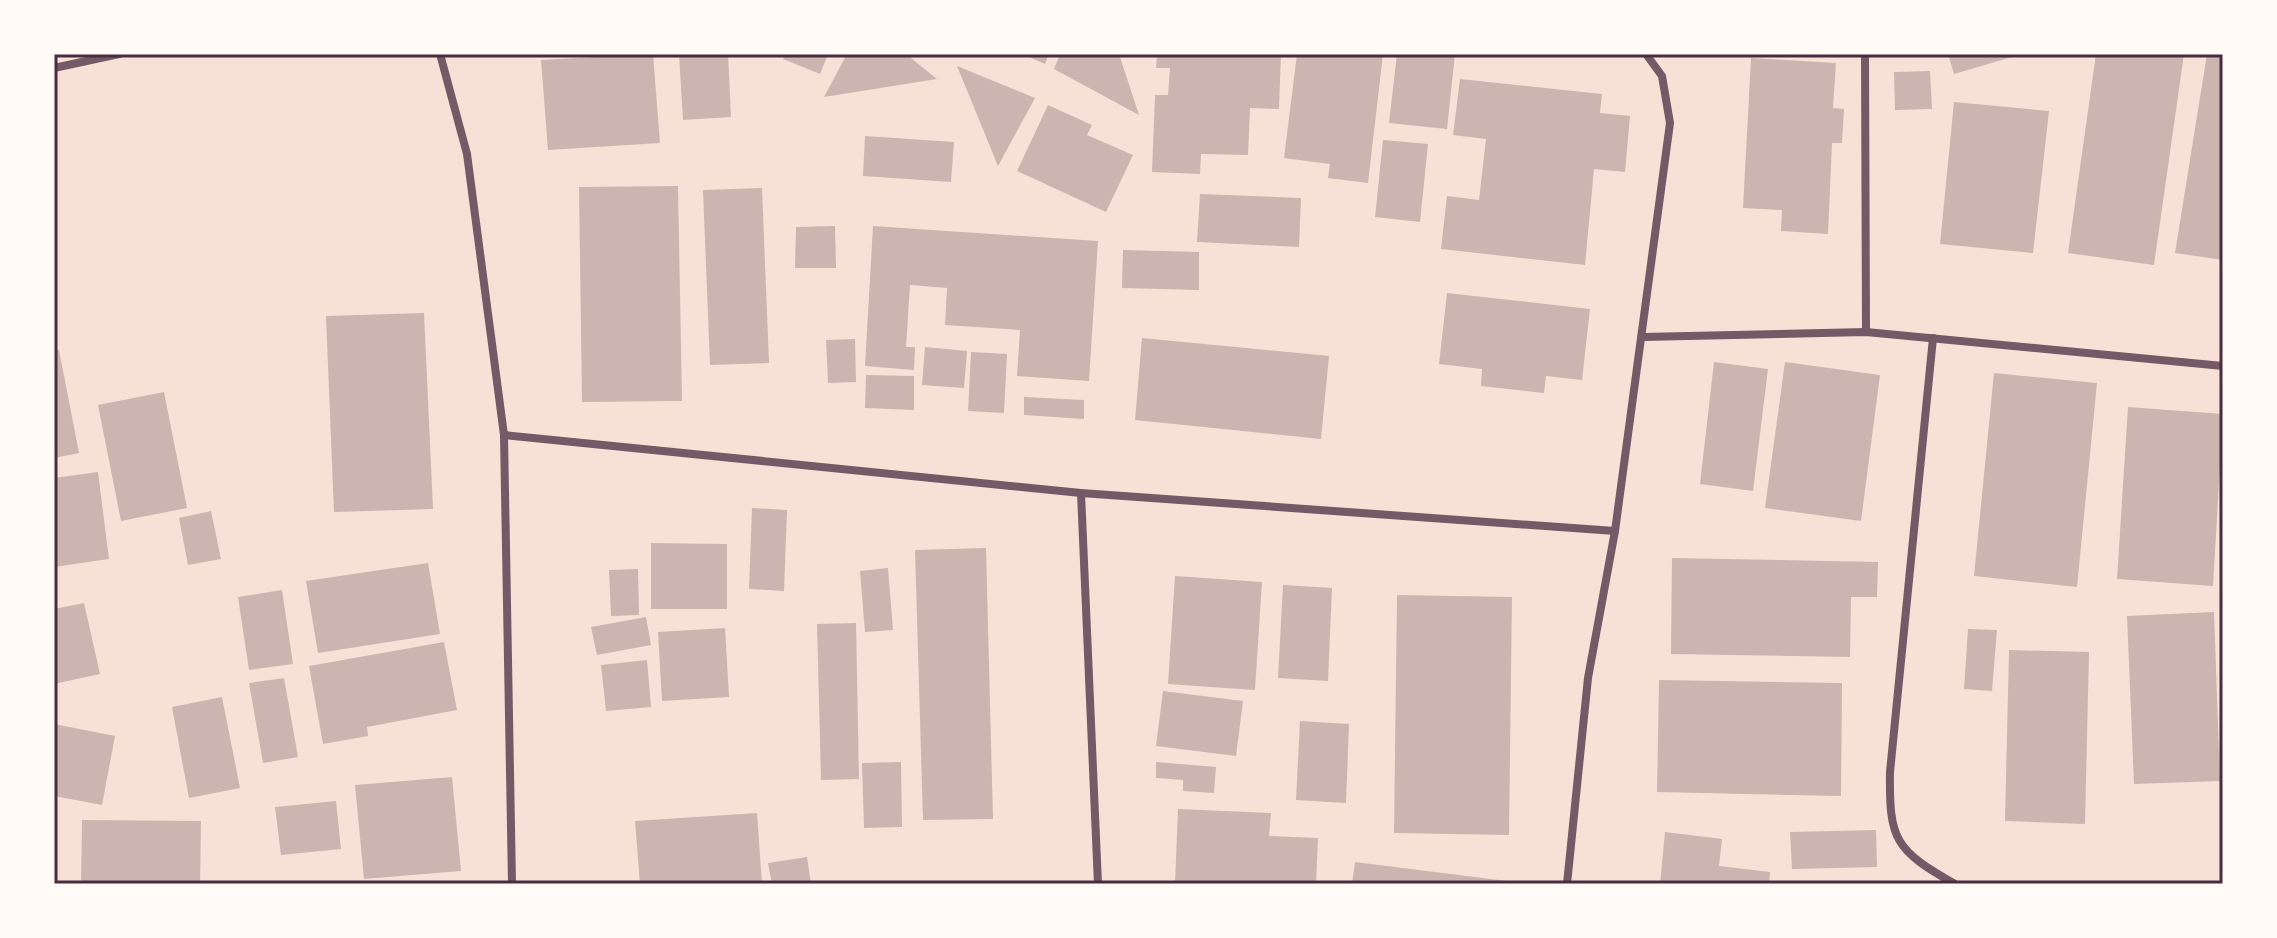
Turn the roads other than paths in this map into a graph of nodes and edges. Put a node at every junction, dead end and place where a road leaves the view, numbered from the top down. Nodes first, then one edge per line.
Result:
1 (119, 54) edge
2 (440, 54) edge
3 (1646, 54) edge
4 (1865, 54) edge
5 (54, 68) edge
6 (1866, 332) junction
7 (1642, 337) junction
8 (1933, 338) junction
9 (2223, 366) edge
10 (504, 435) junction
11 (1081, 493) junction
12 (1615, 531) junction
13 (512, 884) edge
14 (1098, 884) edge
15 (1567, 884) edge
16 (1955, 884) edge

1 - 5 street
2 - 10 street
3 - 7 street
4 - 6 street
6 - 7 street
6 - 8 street
7 - 12 street
8 - 9 street
8 - 16 street
10 - 11 street
10 - 13 street
11 - 12 street
11 - 14 street
12 - 15 street

